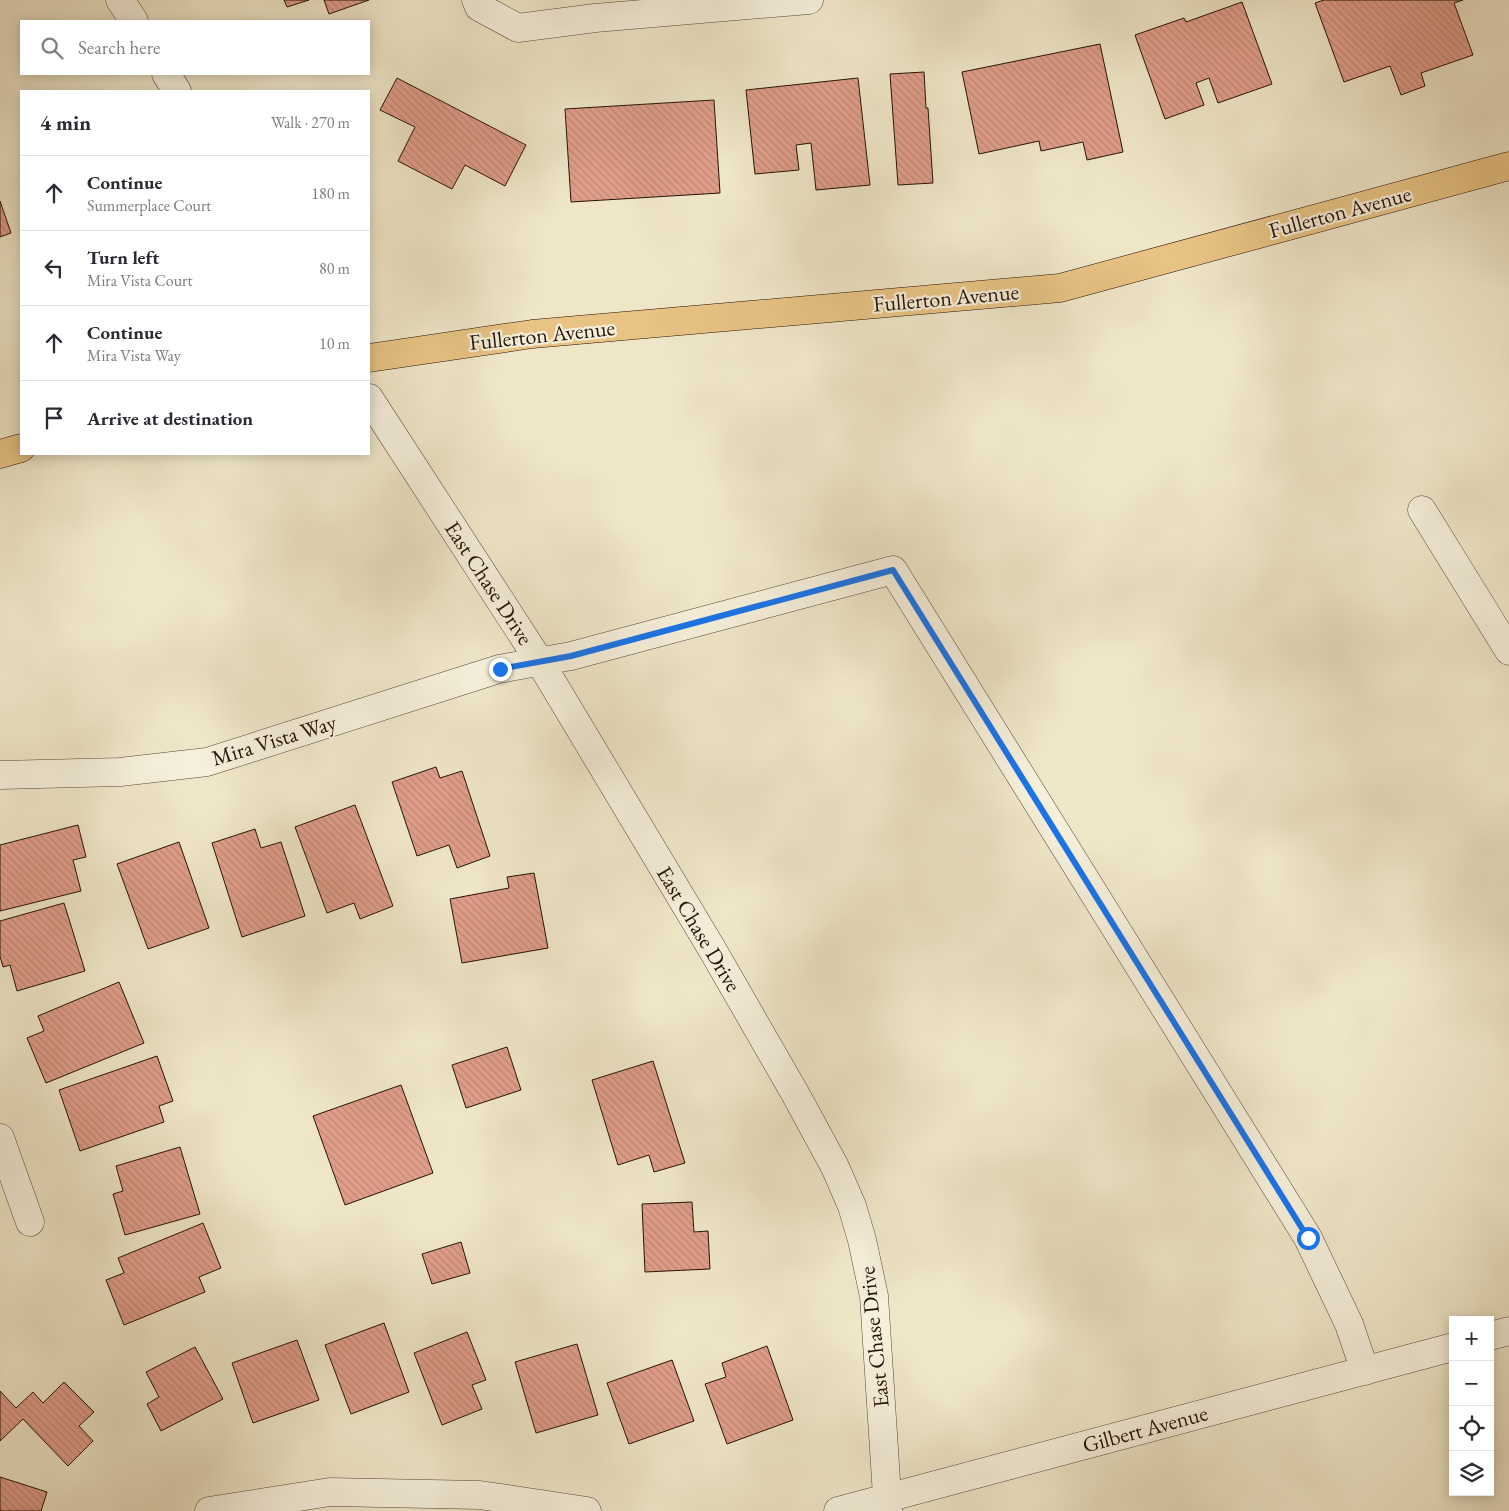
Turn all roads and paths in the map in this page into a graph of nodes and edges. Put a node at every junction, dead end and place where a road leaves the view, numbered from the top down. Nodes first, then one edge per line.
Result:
1 (120, 0) edge
2 (809, 0) edge
3 (477, 3) edge
4 (133, 20) edge
5 (167, 75) edge
6 (176, 90) edge
7 (1509, 166) edge
8 (370, 358) edge
9 (370, 400) edge
10 (20, 448) edge
11 (0, 454) edge
12 (1422, 510) dead end
13 (1509, 651) edge
14 (540, 662) junction
15 (0, 776) edge
16 (0, 1138) edge
17 (30, 1222) dead end
18 (1509, 1331) edge
19 (1494, 1335) edge
20 (1449, 1348) edge
21 (1365, 1371) junction
22 (888, 1504) edge
23 (209, 1511) edge
24 (587, 1511) edge
25 (838, 1511) edge

1 - 4 street
2 - 3 street
5 - 6 street
7 - 8 main road, Fullerton Avenue
9 - 14 street, East Chase Drive
10 - 11 main road
12 - 13 street
14 - 15 street, Mira Vista Way
14 - 21 street, Mira Vista Way
14 - 22 street, East Chase Drive
16 - 17 street
18 - 19 street
20 - 21 street, Gilbert Avenue
21 - 22 street, Gilbert Avenue
22 - 25 street, Gilbert Avenue
23 - 24 street

